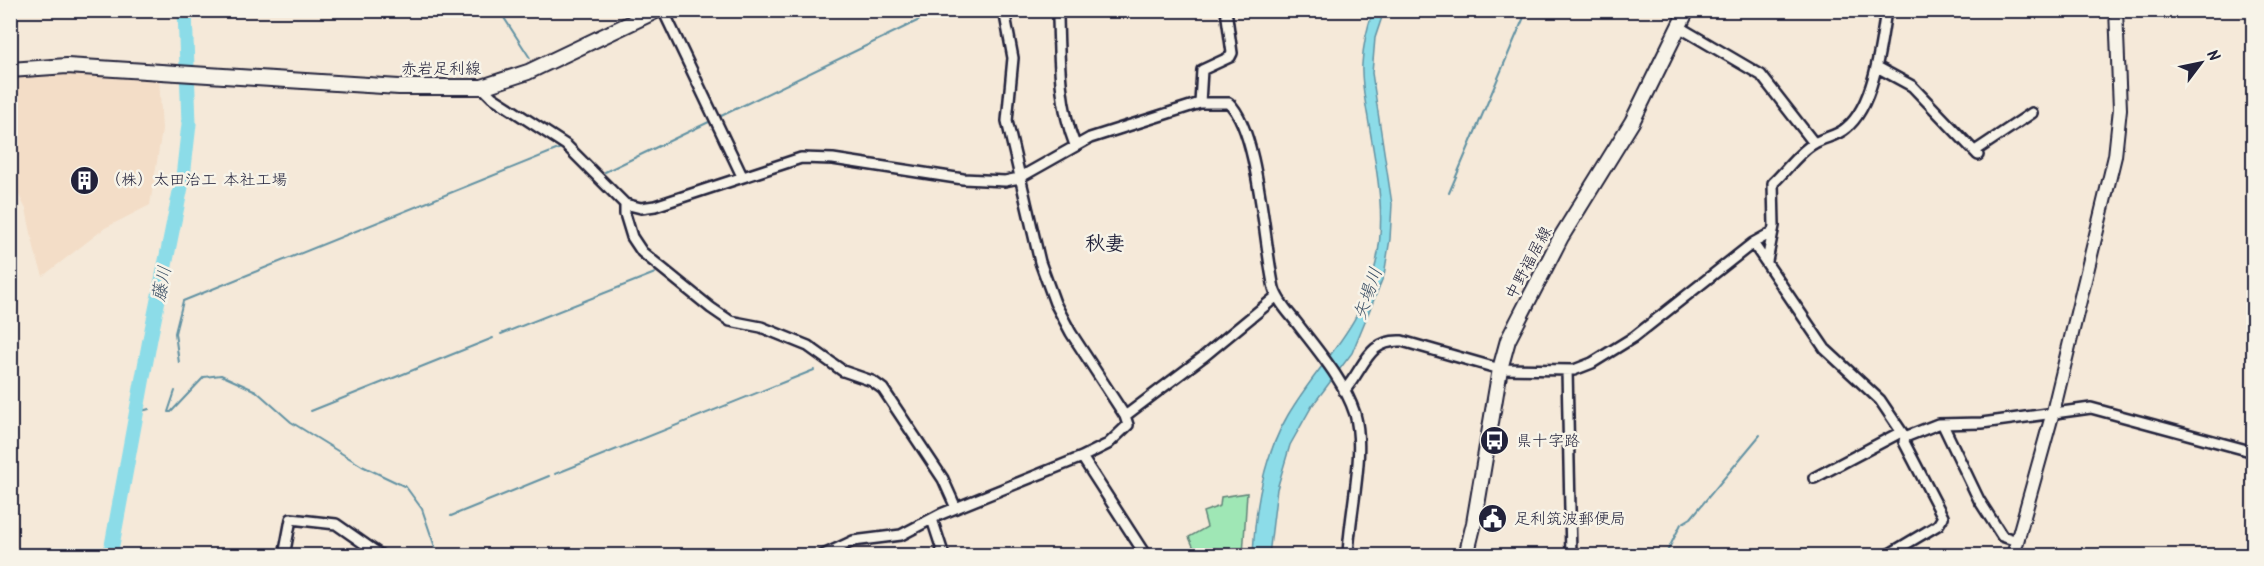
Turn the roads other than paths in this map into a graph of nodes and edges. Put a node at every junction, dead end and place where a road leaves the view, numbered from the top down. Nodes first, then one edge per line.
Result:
1 (658, 10) edge
2 (663, 10) edge
3 (1004, 10) edge
4 (1061, 10) edge
5 (1226, 10) edge
6 (1687, 10) edge
7 (1886, 10) edge
8 (2116, 10) edge
9 (1678, 27) junction
10 (1877, 67) junction
11 (10, 70) edge
12 (482, 87) junction
13 (1200, 104) junction
14 (2032, 113) dead end
15 (1814, 143) junction
16 (1075, 145) junction
17 (742, 176) junction
18 (1019, 178) junction
19 (625, 204) junction
20 (1771, 233) junction
21 (1753, 243) junction
22 (1767, 261) junction
23 (1277, 296) junction
24 (1500, 369) junction
25 (1568, 370) junction
26 (1344, 391) junction
27 (2053, 412) junction
28 (1125, 416) junction
29 (1943, 425) junction
30 (1903, 435) junction
31 (2253, 452) edge
32 (1082, 457) junction
33 (1814, 478) dead end
34 (956, 508) junction
35 (932, 519) junction
36 (2017, 541) junction
37 (284, 555) edge
38 (382, 555) edge
39 (821, 555) edge
40 (944, 555) edge
41 (1146, 555) edge
42 (1348, 555) edge
43 (1466, 555) edge
44 (1571, 555) edge
45 (1886, 555) edge
46 (2013, 555) edge

1 - 12 main road, 赤岩足利線
2 - 17 street
3 - 18 street
4 - 16 street
5 - 13 street
6 - 9 main road, 中野福居線
7 - 10 street
8 - 27 street
9 - 15 street
9 - 24 main road, 中野福居線
10 - 14 street
10 - 15 street
11 - 12 main road, 赤岩足利線
12 - 19 street
13 - 16 street
13 - 23 street
15 - 20 street
16 - 18 street
17 - 18 street
17 - 19 street
18 - 28 street
19 - 34 street
20 - 21 street
20 - 22 street
21 - 22 street
21 - 25 street
22 - 30 street
23 - 26 street
23 - 28 street
24 - 25 street
24 - 26 street
24 - 43 main road, 中野福居線
25 - 44 street
26 - 42 street
27 - 29 street
27 - 31 street
27 - 36 street
28 - 32 street
29 - 30 street
29 - 36 street
30 - 33 street
30 - 45 street
32 - 34 street
32 - 41 street
34 - 35 street
35 - 39 street
35 - 40 street
36 - 46 street
37 - 38 street

